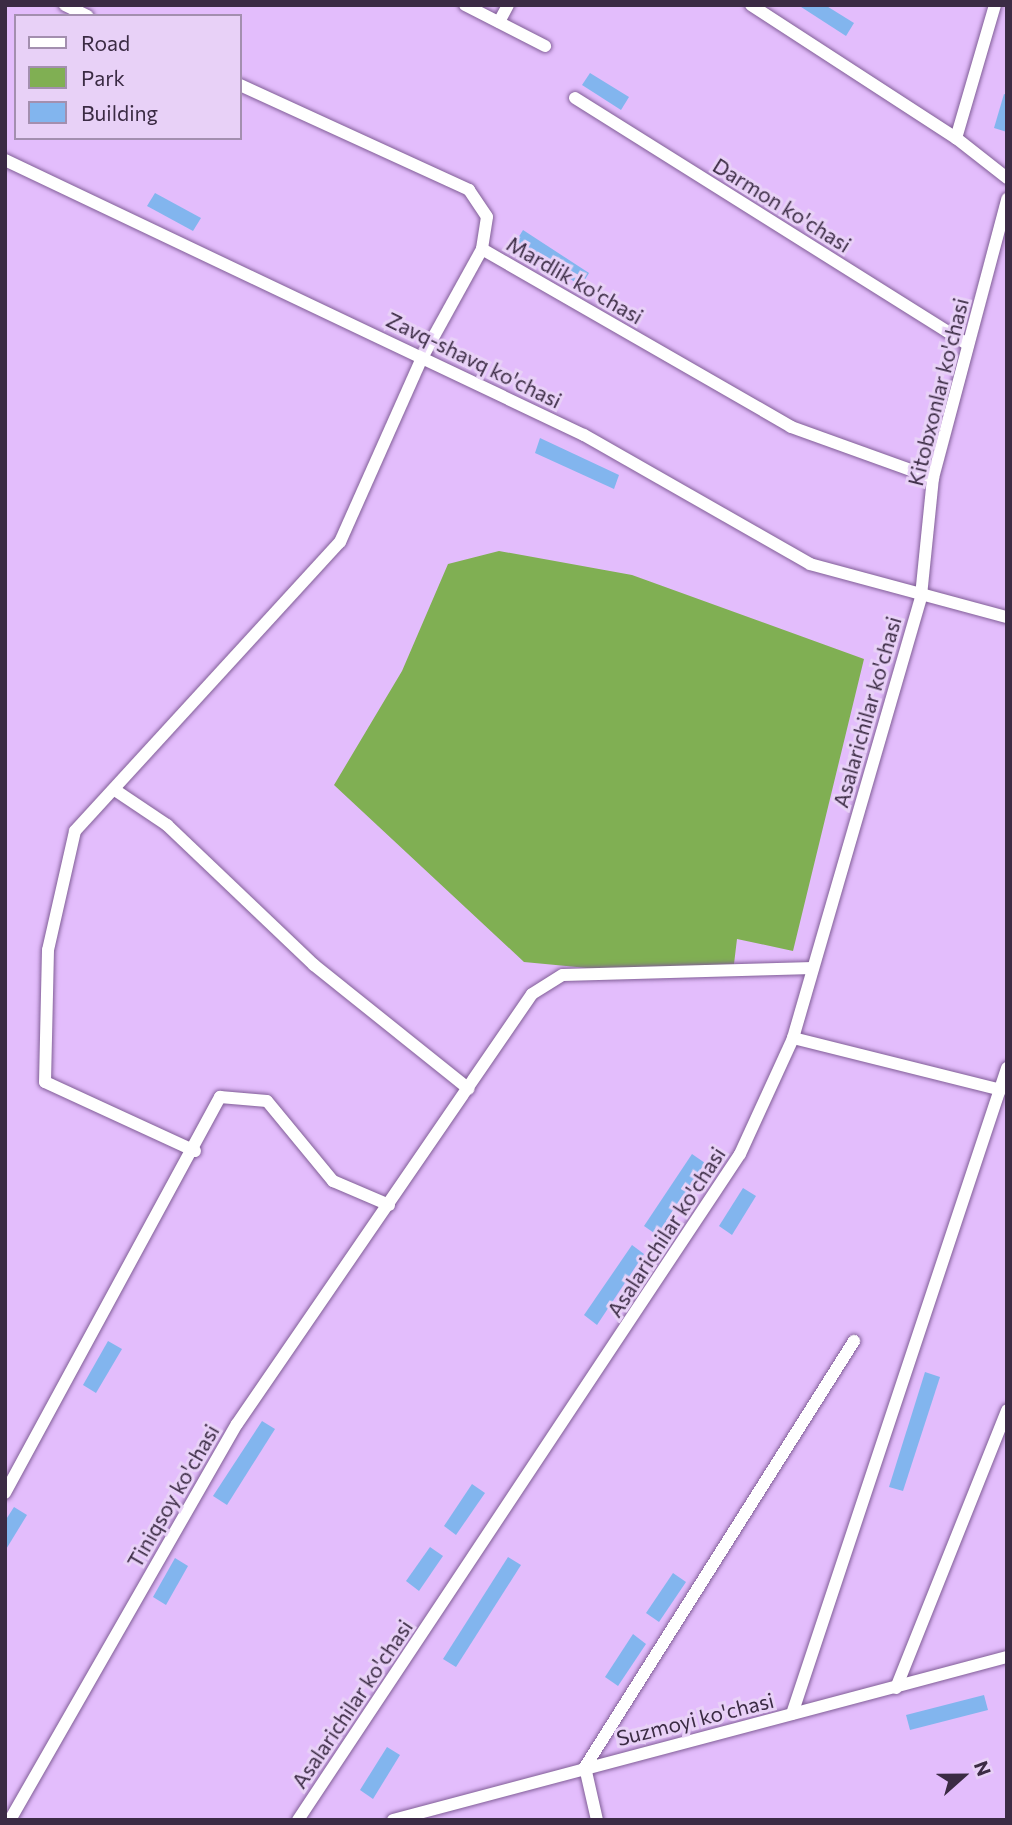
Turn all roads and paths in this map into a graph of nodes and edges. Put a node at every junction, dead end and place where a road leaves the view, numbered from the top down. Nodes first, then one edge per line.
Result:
1 (65, 5) edge
2 (465, 5) edge
3 (509, 5) edge
4 (751, 5) edge
5 (995, 5) edge
6 (84, 14) edge
7 (499, 22) junction
8 (545, 46) dead end
9 (242, 86) edge
10 (575, 98) dead end
11 (956, 138) junction
12 (5, 160) edge
13 (1007, 178) edge
14 (1007, 199) edge
15 (482, 249) junction
16 (968, 345) junction
17 (423, 356) junction
18 (933, 478) junction
19 (921, 596) junction
20 (1007, 617) edge
21 (115, 790) junction
22 (813, 968) junction
23 (793, 1038) junction
24 (1007, 1069) edge
25 (469, 1089) junction
26 (1001, 1090) junction
27 (195, 1151) junction
28 (389, 1205) junction
29 (855, 1340) dead end
30 (1007, 1410) edge
31 (5, 1493) edge
32 (1007, 1657) edge
33 (896, 1688) junction
34 (792, 1714) junction
35 (585, 1767) junction
36 (10, 1820) edge
37 (298, 1820) edge
38 (393, 1820) edge
39 (597, 1820) edge

1 - 6 street
2 - 7 street
3 - 7 street
4 - 11 street
5 - 11 street
7 - 8 street
9 - 15 street, Mardlik ko'chasi
10 - 16 street, Darmon ko'chasi
11 - 13 street
12 - 17 street, Zavq-shavq ko'chasi
14 - 16 street, Kitobxonlar ko'chasi
15 - 17 street
15 - 18 street, Mardlik ko'chasi
16 - 18 street, Kitobxonlar ko'chasi
17 - 19 street, Zavq-shavq ko'chasi
17 - 21 street
18 - 19 street, Kitobxonlar ko'chasi
19 - 20 street, Zavq-shavq ko'chasi
19 - 22 street, Asalarichilar ko'chasi
21 - 25 street
21 - 27 street
22 - 23 street, Asalarichilar ko'chasi
22 - 25 street, Tiniqsoy ko'chasi
23 - 26 street
23 - 37 street, Asalarichilar ko'chasi
24 - 26 street
25 - 28 street, Tiniqsoy ko'chasi
26 - 34 street
27 - 28 street
27 - 31 street
28 - 36 street, Tiniqsoy ko'chasi
29 - 35 street
30 - 33 street
32 - 33 street, Suzmoyi ko'chasi
33 - 34 street, Suzmoyi ko'chasi
34 - 35 street, Suzmoyi ko'chasi
35 - 38 street, Suzmoyi ko'chasi
35 - 39 street

